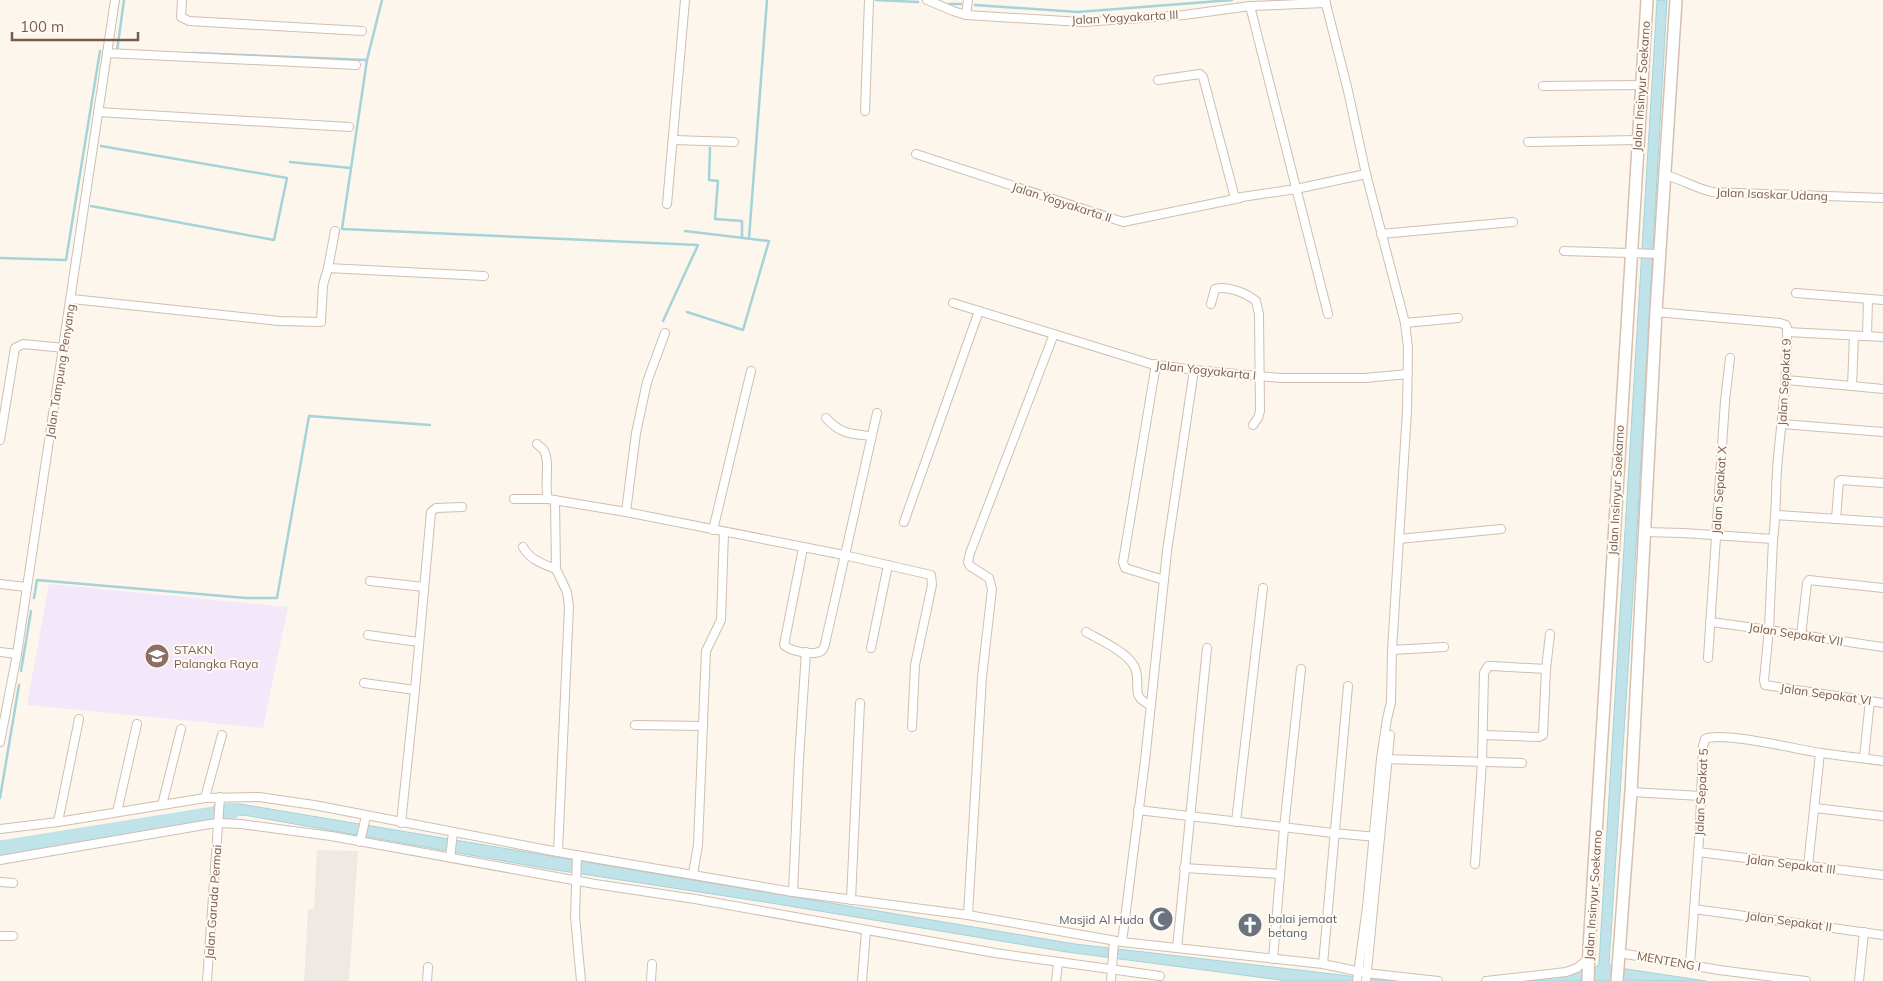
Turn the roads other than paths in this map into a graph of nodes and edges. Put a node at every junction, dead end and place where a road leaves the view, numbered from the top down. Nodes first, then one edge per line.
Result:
1 (116, 0) edge
2 (182, 0) edge
3 (685, 0) edge
4 (870, 0) edge
5 (927, 0) edge
6 (968, 0) edge
7 (1647, 0) edge
8 (1676, 0) edge
9 (1326, 1) edge
10 (1250, 6) junction
11 (966, 15) junction
12 (362, 31) dead end
13 (107, 53) junction
14 (356, 65) dead end
15 (1158, 80) dead end
16 (1641, 85) junction
17 (1543, 86) dead end
18 (865, 111) dead end
19 (98, 112) junction
20 (349, 127) dead end
21 (674, 140) junction
22 (1638, 140) junction
23 (734, 142) dead end
24 (1528, 142) dead end
25 (916, 154) dead end
26 (1366, 174) junction
27 (1664, 175) junction
28 (1296, 188) junction
29 (1240, 198) junction
30 (1883, 198) edge
31 (668, 204) dead end
32 (1513, 222) dead end
33 (336, 231) dead end
34 (1381, 234) junction
35 (1564, 251) dead end
36 (1637, 253) junction
37 (1656, 254) junction
38 (328, 268) junction
39 (484, 276) dead end
40 (1796, 293) dead end
41 (72, 299) junction
42 (1868, 299) junction
43 (1883, 300) edge
44 (953, 303) dead end
45 (1211, 304) dead end
46 (978, 311) junction
47 (1656, 312) junction
48 (1328, 314) dead end
49 (1458, 318) dead end
50 (1405, 323) junction
51 (1787, 332) junction
52 (665, 333) dead end
53 (1054, 334) junction
54 (1854, 336) junction
55 (1867, 336) junction
56 (1883, 337) edge
57 (64, 348) junction
58 (1730, 358) dead end
59 (1156, 364) junction
60 (1194, 370) junction
61 (751, 371) dead end
62 (1408, 374) junction
63 (1260, 376) junction
64 (1786, 380) junction
65 (1852, 386) junction
66 (1883, 389) edge
67 (877, 413) dead end
68 (826, 418) dead end
69 (1782, 424) junction
70 (1253, 425) dead end
71 (1883, 432) edge
72 (871, 436) junction
73 (0, 440) edge
74 (536, 444) dead end
75 (1883, 483) edge
76 (514, 498) dead end
77 (551, 500) junction
78 (462, 507) dead end
79 (626, 512) junction
80 (1776, 515) junction
81 (1836, 519) junction
82 (904, 522) dead end
83 (1883, 522) edge
84 (1501, 529) dead end
85 (713, 530) junction
86 (724, 532) junction
87 (1645, 532) junction
88 (1716, 535) junction
89 (1399, 539) junction
90 (1773, 539) junction
91 (523, 547) dead end
92 (803, 548) junction
93 (844, 555) junction
94 (888, 565) junction
95 (556, 569) junction
96 (1164, 580) junction
97 (370, 581) dead end
98 (0, 584) edge
99 (26, 587) junction
100 (424, 587) junction
101 (1263, 588) dead end
102 (1883, 588) edge
103 (1710, 622) junction
104 (1769, 629) junction
105 (1086, 632) dead end
106 (1550, 634) dead end
107 (368, 635) dead end
108 (1801, 636) junction
109 (419, 642) junction
110 (1444, 647) dead end
111 (1883, 647) edge
112 (871, 648) dead end
113 (1207, 648) dead end
114 (1392, 650) junction
115 (0, 652) edge
116 (806, 652) junction
117 (16, 654) junction
118 (1708, 658) dead end
119 (1301, 669) dead end
120 (1546, 669) junction
121 (364, 683) dead end
122 (1348, 686) dead end
123 (415, 690) junction
124 (0, 696) edge
125 (10, 697) junction
126 (1870, 700) junction
127 (860, 703) dead end
128 (1883, 703) edge
129 (1151, 705) junction
130 (78, 719) dead end
131 (137, 724) dead end
132 (635, 725) dead end
133 (703, 726) junction
134 (912, 728) dead end
135 (181, 729) dead end
136 (222, 735) dead end
137 (1483, 735) junction
138 (0, 739) edge
139 (1820, 753) junction
140 (1864, 758) junction
141 (1384, 759) junction
142 (1883, 760) edge
143 (1482, 762) junction
144 (1522, 763) dead end
145 (1631, 792) junction
146 (1701, 796) junction
147 (205, 798) junction
148 (219, 801) junction
149 (162, 805) junction
150 (1815, 808) junction
151 (1138, 810) junction
152 (117, 812) junction
153 (1189, 816) junction
154 (1883, 816) edge
155 (365, 818) junction
156 (218, 820) junction
157 (58, 822) junction
158 (1236, 822) junction
159 (401, 823) junction
160 (1284, 828) junction
161 (0, 829) edge
162 (453, 832) junction
163 (1334, 834) junction
164 (1376, 837) junction
165 (361, 839) junction
166 (558, 852) junction
167 (1698, 852) junction
168 (451, 855) junction
169 (577, 855) junction
170 (0, 860) edge
171 (1475, 864) dead end
172 (1808, 866) junction
173 (1184, 868) junction
174 (693, 874) junction
175 (1280, 874) junction
176 (1883, 875) edge
177 (575, 881) junction
178 (0, 882) edge
179 (13, 883) dead end
180 (793, 892) junction
181 (852, 900) junction
182 (1694, 909) junction
183 (968, 915) junction
184 (866, 931) junction
185 (1864, 932) junction
186 (1883, 935) edge
187 (0, 936) edge
188 (13, 936) dead end
189 (1116, 944) junction
190 (1177, 948) junction
191 (1620, 953) junction
192 (1273, 958) junction
193 (1058, 963) junction
194 (652, 964) dead end
195 (1323, 964) junction
196 (1690, 965) junction
197 (1112, 966) junction
198 (428, 967) dead end
199 (1589, 972) edge
200 (1364, 975) edge
201 (1160, 976) dead end
202 (1617, 980) edge
203 (207, 981) edge
204 (426, 981) edge
205 (581, 981) edge
206 (651, 981) edge
207 (862, 981) edge
208 (1056, 981) edge
209 (1111, 981) edge
210 (1357, 981) edge
211 (1438, 981) edge
212 (1486, 981) edge
213 (1806, 981) edge
214 (1859, 981) edge

1 - 13 street, Jalan Tampung Penyang
2 - 12 street
3 - 21 street
4 - 18 street
5 - 11 street, Jalan Yogyakarta III
6 - 11 street
7 - 16 street, Jalan Insinyur Soekarno
8 - 27 street
9 - 10 street, Jalan Yogyakarta III
9 - 26 street
10 - 11 street, Jalan Yogyakarta III
10 - 28 street
13 - 14 street
13 - 19 street, Jalan Tampung Penyang
15 - 29 street
16 - 17 street
16 - 22 street, Jalan Insinyur Soekarno
19 - 20 street
19 - 41 street, Jalan Tampung Penyang
21 - 23 street
21 - 31 street
22 - 24 street
22 - 36 street, Jalan Insinyur Soekarno
25 - 29 street, Jalan Yogyakarta II
26 - 28 street, Jalan Yogyakarta II
26 - 34 street
27 - 30 street, Jalan Isaskar Udang
27 - 37 street
28 - 29 street, Jalan Yogyakarta II
28 - 48 street
32 - 34 street
33 - 38 street
34 - 50 street
35 - 36 street
36 - 37 street
36 - 199 street, Jalan Insinyur Soekarno
37 - 47 street
38 - 39 street
38 - 41 street
40 - 42 street
41 - 57 street, Jalan Tampung Penyang
42 - 43 street
42 - 55 street
44 - 46 street, Jalan Yogyakarta I
45 - 63 street
46 - 53 street, Jalan Yogyakarta I
46 - 82 street
47 - 51 street, Jalan Sepakat 9
47 - 87 street
49 - 50 street
50 - 62 street
51 - 54 street
51 - 64 street, Jalan Sepakat 9
52 - 79 street
53 - 59 street, Jalan Yogyakarta I
53 - 183 street
54 - 55 street
54 - 65 street
55 - 56 street
57 - 73 street
57 - 99 street, Jalan Tampung Penyang
58 - 88 street, Jalan Sepakat X
59 - 60 street, Jalan Yogyakarta I
59 - 96 street
60 - 63 street, Jalan Yogyakarta I
60 - 96 street
61 - 85 street
62 - 63 street, Jalan Yogyakarta I
62 - 89 street
63 - 70 street
64 - 65 street
64 - 69 street, Jalan Sepakat 9
65 - 66 street
67 - 72 street
68 - 72 street
69 - 71 street
69 - 80 street, Jalan Sepakat 9
72 - 93 street
74 - 77 street
75 - 81 street
76 - 77 street
77 - 79 street
77 - 95 street
78 - 100 street
79 - 85 street
80 - 81 street
80 - 90 street, Jalan Sepakat 9
81 - 83 street
84 - 89 street
85 - 86 street
86 - 92 street
86 - 133 street
87 - 88 street
87 - 145 street
88 - 90 street
88 - 103 street, Jalan Sepakat X
89 - 114 street
90 - 104 street, Jalan Sepakat 9
91 - 95 street
92 - 93 street
92 - 116 street
93 - 94 street
93 - 116 street
94 - 112 street
94 - 134 street
95 - 166 street
96 - 129 street
97 - 100 street
98 - 99 street
99 - 117 street, Jalan Tampung Penyang
100 - 109 street
101 - 158 street
102 - 108 street
103 - 104 street, Jalan Sepakat VII
103 - 118 street, Jalan Sepakat X
104 - 108 street, Jalan Sepakat VII
104 - 126 street, Jalan Sepakat VI
105 - 129 street
106 - 120 street
107 - 109 street
108 - 111 street, Jalan Sepakat VII
109 - 123 street
110 - 114 street
113 - 153 street
114 - 141 street
115 - 117 street
116 - 180 street
117 - 125 street, Jalan Tampung Penyang
119 - 160 street
120 - 137 street
120 - 137 street
121 - 123 street
122 - 163 street
123 - 159 street
124 - 125 street
125 - 138 street, Jalan Tampung Penyang
126 - 128 street, Jalan Sepakat VI
126 - 140 street
127 - 181 street
129 - 151 street
130 - 157 street
131 - 152 street
132 - 133 street
133 - 174 street
135 - 149 street
136 - 147 street
137 - 143 street
139 - 140 street, Jalan Sepakat 5
139 - 146 street, Jalan Sepakat 5
139 - 150 street
140 - 142 street, Jalan Sepakat 5
141 - 143 street
141 - 164 street
143 - 144 street
143 - 171 street
145 - 146 street
145 - 191 street
146 - 167 street, Jalan Sepakat 5
147 - 148 street
147 - 149 street
148 - 155 street
148 - 156 street, Jalan Garuda Permai
149 - 152 street
150 - 154 street
150 - 172 street
151 - 153 street
151 - 189 street
152 - 157 street
153 - 158 street
153 - 173 street
155 - 159 street
155 - 165 street
156 - 165 street
156 - 170 street
156 - 203 street, Jalan Garuda Permai
157 - 161 street
158 - 160 street
159 - 162 street
160 - 163 street
160 - 175 street
162 - 166 street
162 - 168 street
163 - 164 street
163 - 195 street
164 - 200 street
165 - 168 street
166 - 169 street
167 - 172 street, Jalan Sepakat III
167 - 182 street, Jalan Sepakat 5
168 - 177 street
169 - 174 street
169 - 177 street
172 - 176 street, Jalan Sepakat III
173 - 175 street
173 - 190 street
174 - 180 street
175 - 192 street
177 - 184 street
177 - 205 street
178 - 179 street
180 - 181 street
181 - 183 street
182 - 185 street, Jalan Sepakat II
182 - 196 street, Jalan Sepakat 5
183 - 189 street
184 - 193 street
184 - 207 street
185 - 186 street, Jalan Sepakat II
185 - 214 street
187 - 188 street
189 - 190 street
189 - 197 street
190 - 192 street
191 - 196 street, MENTENG I
191 - 202 street
192 - 195 street
193 - 197 street
193 - 208 street
194 - 206 street
195 - 200 street
196 - 213 street, MENTENG I
197 - 201 street
197 - 209 street
198 - 204 street
199 - 212 street
200 - 210 street
200 - 211 street

